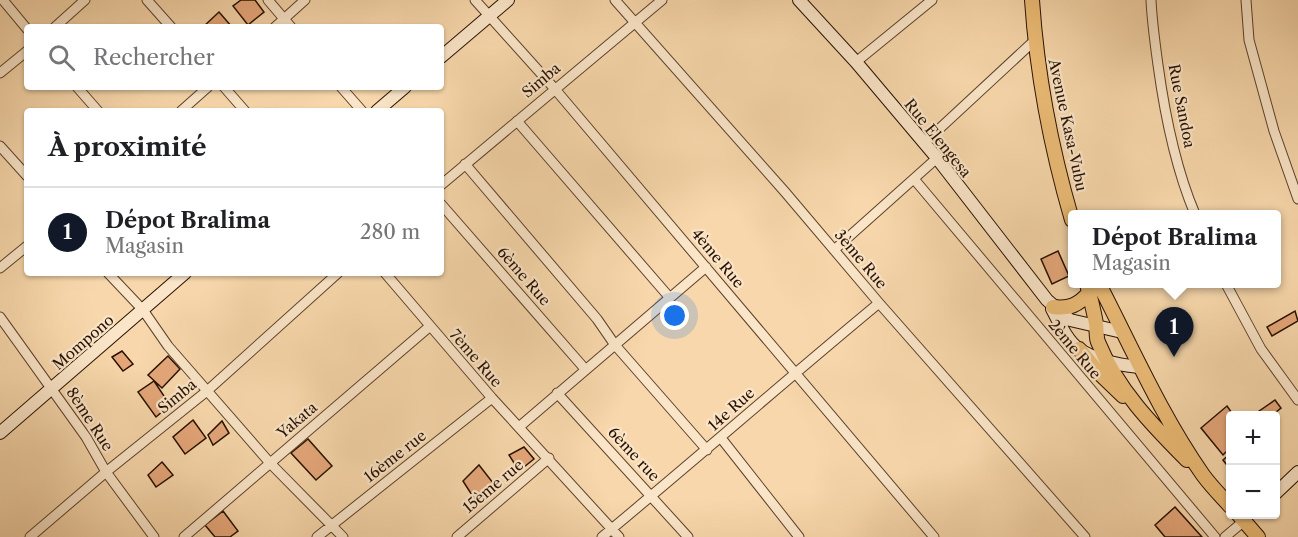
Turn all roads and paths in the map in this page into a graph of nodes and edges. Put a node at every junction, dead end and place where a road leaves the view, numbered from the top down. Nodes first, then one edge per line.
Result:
1 (3, 0) edge
2 (85, 0) edge
3 (147, 0) edge
4 (268, 0) edge
5 (305, 0) edge
6 (475, 0) edge
7 (508, 0) edge
8 (615, 0) edge
9 (662, 0) edge
10 (799, 0) edge
11 (932, 0) edge
12 (1032, 0) edge
13 (1151, 0) edge
14 (1245, 0) edge
15 (489, 16) junction
16 (284, 19) junction
17 (58, 24) edge
18 (168, 24) edge
19 (278, 24) edge
20 (288, 24) edge
21 (634, 24) junction
22 (24, 25) edge
23 (1035, 40) junction
24 (24, 53) edge
25 (444, 54) edge
26 (856, 62) junction
27 (0, 73) edge
28 (554, 88) junction
29 (80, 90) edge
30 (205, 90) edge
31 (226, 90) edge
32 (344, 90) edge
33 (402, 90) edge
34 (95, 108) edge
35 (184, 108) edge
36 (242, 108) edge
37 (360, 108) edge
38 (380, 108) edge
39 (517, 121) junction
40 (924, 143) junction
41 (0, 146) edge
42 (937, 158) junction
43 (465, 164) junction
44 (24, 173) edge
45 (914, 179) junction
46 (444, 182) edge
47 (1298, 199) edge
48 (444, 207) edge
49 (1070, 210) edge
50 (1193, 210) edge
51 (24, 248) edge
52 (834, 250) junction
53 (706, 267) junction
54 (0, 268) edge
55 (111, 276) edge
56 (182, 276) edge
57 (335, 276) edge
58 (387, 276) edge
59 (1091, 288) edge
60 (1092, 288) edge
61 (1093, 288) edge
62 (1228, 288) edge
63 (670, 298) junction
64 (879, 303) junction
65 (1050, 303) junction
66 (143, 310) junction
67 (0, 317) edge
68 (429, 327) junction
69 (1097, 327) junction
70 (1122, 332) junction
71 (615, 345) junction
72 (1079, 349) junction
73 (1108, 362) junction
74 (1139, 367) junction
75 (585, 369) junction
76 (794, 373) junction
77 (52, 388) junction
78 (207, 391) junction
79 (557, 393) junction
80 (492, 398) junction
81 (1298, 400) edge
82 (1144, 415) junction
83 (519, 427) junction
84 (0, 433) edge
85 (721, 438) junction
86 (707, 450) junction
87 (549, 458) junction
88 (270, 463) junction
89 (105, 472) junction
90 (1298, 472) edge
91 (1203, 476) junction
92 (1280, 488) edge
93 (651, 495) junction
94 (1226, 502) edge
95 (1242, 519) edge
96 (1245, 519) edge
97 (332, 525) junction
98 (612, 529) junction
99 (30, 537) edge
100 (154, 537) edge
101 (184, 537) edge
102 (317, 537) edge
103 (343, 537) edge
104 (456, 537) edge
105 (602, 537) edge
106 (619, 537) edge
107 (688, 537) edge
108 (799, 537) edge
109 (934, 537) edge
110 (1085, 537) edge
111 (1215, 537) edge
112 (1225, 537) edge
113 (1258, 537) edge

1 - 22 street
2 - 17 street
3 - 18 street
4 - 16 street
5 - 16 street
6 - 15 street, 4ème Rue
7 - 15 street
8 - 21 street, 3ème Rue
9 - 21 street, Simba
10 - 26 street, Rue Elengesa
11 - 26 street
12 - 23 main road, Avenue Kasa-Vubu
13 - 50 street, Rue Sandoa
14 - 47 street
15 - 25 street
15 - 28 street, 4ème Rue
16 - 19 street
16 - 20 street
21 - 28 street, Simba
21 - 52 street, 3ème Rue
23 - 40 street
23 - 49 main road, Avenue Kasa-Vubu
24 - 27 street
26 - 40 street, Rue Elengesa
28 - 39 street, Simba
28 - 53 street, 4ème Rue
29 - 34 street
30 - 35 street
31 - 36 street
32 - 37 street
33 - 38 street
39 - 43 street, Simba
39 - 63 street
40 - 42 street, Rue Elengesa
41 - 44 street
42 - 45 street
42 - 65 street, Rue Elengesa
43 - 46 street, Simba
43 - 71 street
45 - 52 street
45 - 111 street, 2ème Rue
48 - 75 street, 6ème Rue
51 - 54 street
52 - 64 street, 3ème Rue
53 - 63 street
53 - 76 street, 4ème Rue
55 - 66 street
56 - 66 street, Mompono
57 - 78 street, Simba
58 - 68 street, 7ème Rue
59 - 65 main road
60 - 69 main road
61 - 70 main road
62 - 81 street
63 - 71 street
64 - 76 street, 14e Rue
64 - 110 street, 3ème Rue
65 - 69 street
65 - 72 street
66 - 77 street, Mompono
66 - 78 street
67 - 77 street, 8ème Rue
68 - 80 street, 7ème Rue
68 - 88 street, Yakata
69 - 70 street
69 - 73 main road
70 - 74 main road
71 - 75 street
71 - 86 street
72 - 73 street
72 - 82 main road
73 - 74 street
73 - 82 main road
74 - 91 main road
75 - 79 street
76 - 85 street, 14e Rue
76 - 109 street, 4ème Rue
77 - 84 street, Mompono
77 - 89 street, 8ème Rue
78 - 88 street
78 - 89 street, Simba
79 - 83 street
79 - 93 street, 6ème rue
80 - 83 street, 7ème Rue
80 - 97 street, 16ème rue
82 - 91 main road
83 - 87 street, 7ème Rue
85 - 86 street, 14e Rue
85 - 108 street
86 - 93 street, 14e Rue
87 - 98 street, 7ème Rue
87 - 104 street, 15ème rue
88 - 97 street
88 - 101 street, Yakata
89 - 99 street, Simba
89 - 100 street, 8ème Rue
90 - 92 street
91 - 94 main road
93 - 98 street, 14e Rue
93 - 107 street, 6ème rue
95 - 112 street
96 - 113 main road
97 - 102 street, 16ème rue
97 - 103 street
98 - 105 street, 14e Rue
98 - 106 street, 7ème Rue

